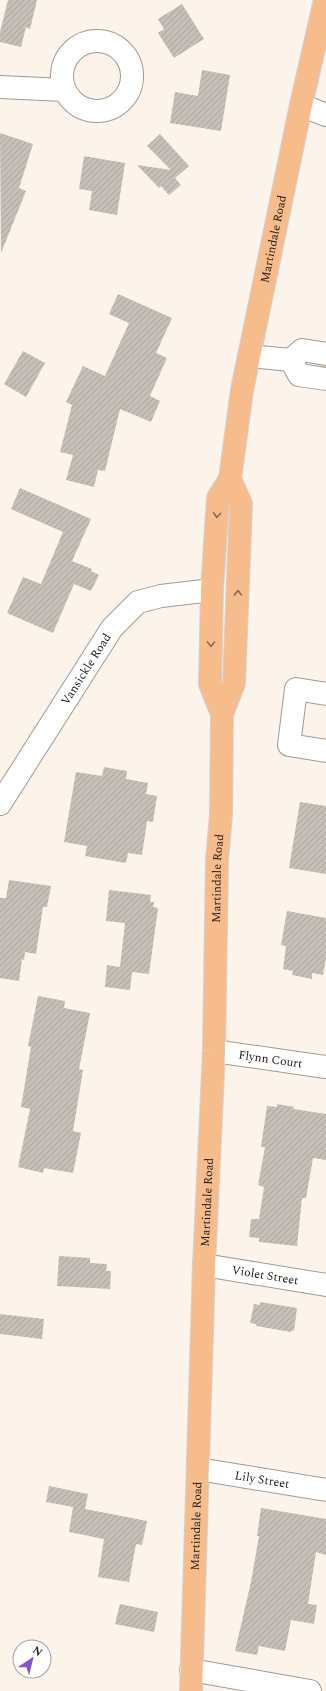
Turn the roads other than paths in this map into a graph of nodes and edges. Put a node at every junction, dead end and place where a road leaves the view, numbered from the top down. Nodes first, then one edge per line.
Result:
1 (325, 0) edge
2 (0, 87) edge
3 (64, 90) dead end
4 (301, 105) junction
5 (326, 115) edge
6 (326, 354) edge
7 (250, 356) junction
8 (291, 360) junction
9 (326, 379) edge
10 (230, 479) junction
11 (212, 590) junction
12 (326, 694) edge
13 (222, 714) junction
14 (326, 751) edge
15 (0, 804) edge
16 (214, 1051) junction
17 (326, 1067) edge
18 (204, 1265) junction
19 (326, 1285) edge
20 (198, 1469) junction
21 (326, 1490) edge
22 (192, 1670) junction
23 (191, 1691) edge
24 (310, 1691) edge

1 - 4 main road, Martindale Road
2 - 3 street
4 - 5 street
4 - 7 main road, Martindale Road
6 - 8 street
7 - 8 street
7 - 10 main road, Martindale Road
8 - 9 street
10 -> 11 main road, Martindale Road
13 -> 10 main road, Martindale Road
11 -> 13 main road, Martindale Road
11 - 15 street, Vansickle Road
12 - 14 street
13 - 16 main road, Martindale Road
16 - 17 street, Flynn Court
16 - 18 main road, Martindale Road
18 - 19 street, Violet Street
18 - 20 main road, Martindale Road
20 - 21 street, Lily Street
20 - 22 main road, Martindale Road
22 - 23 main road, Martindale Road
22 - 24 street

